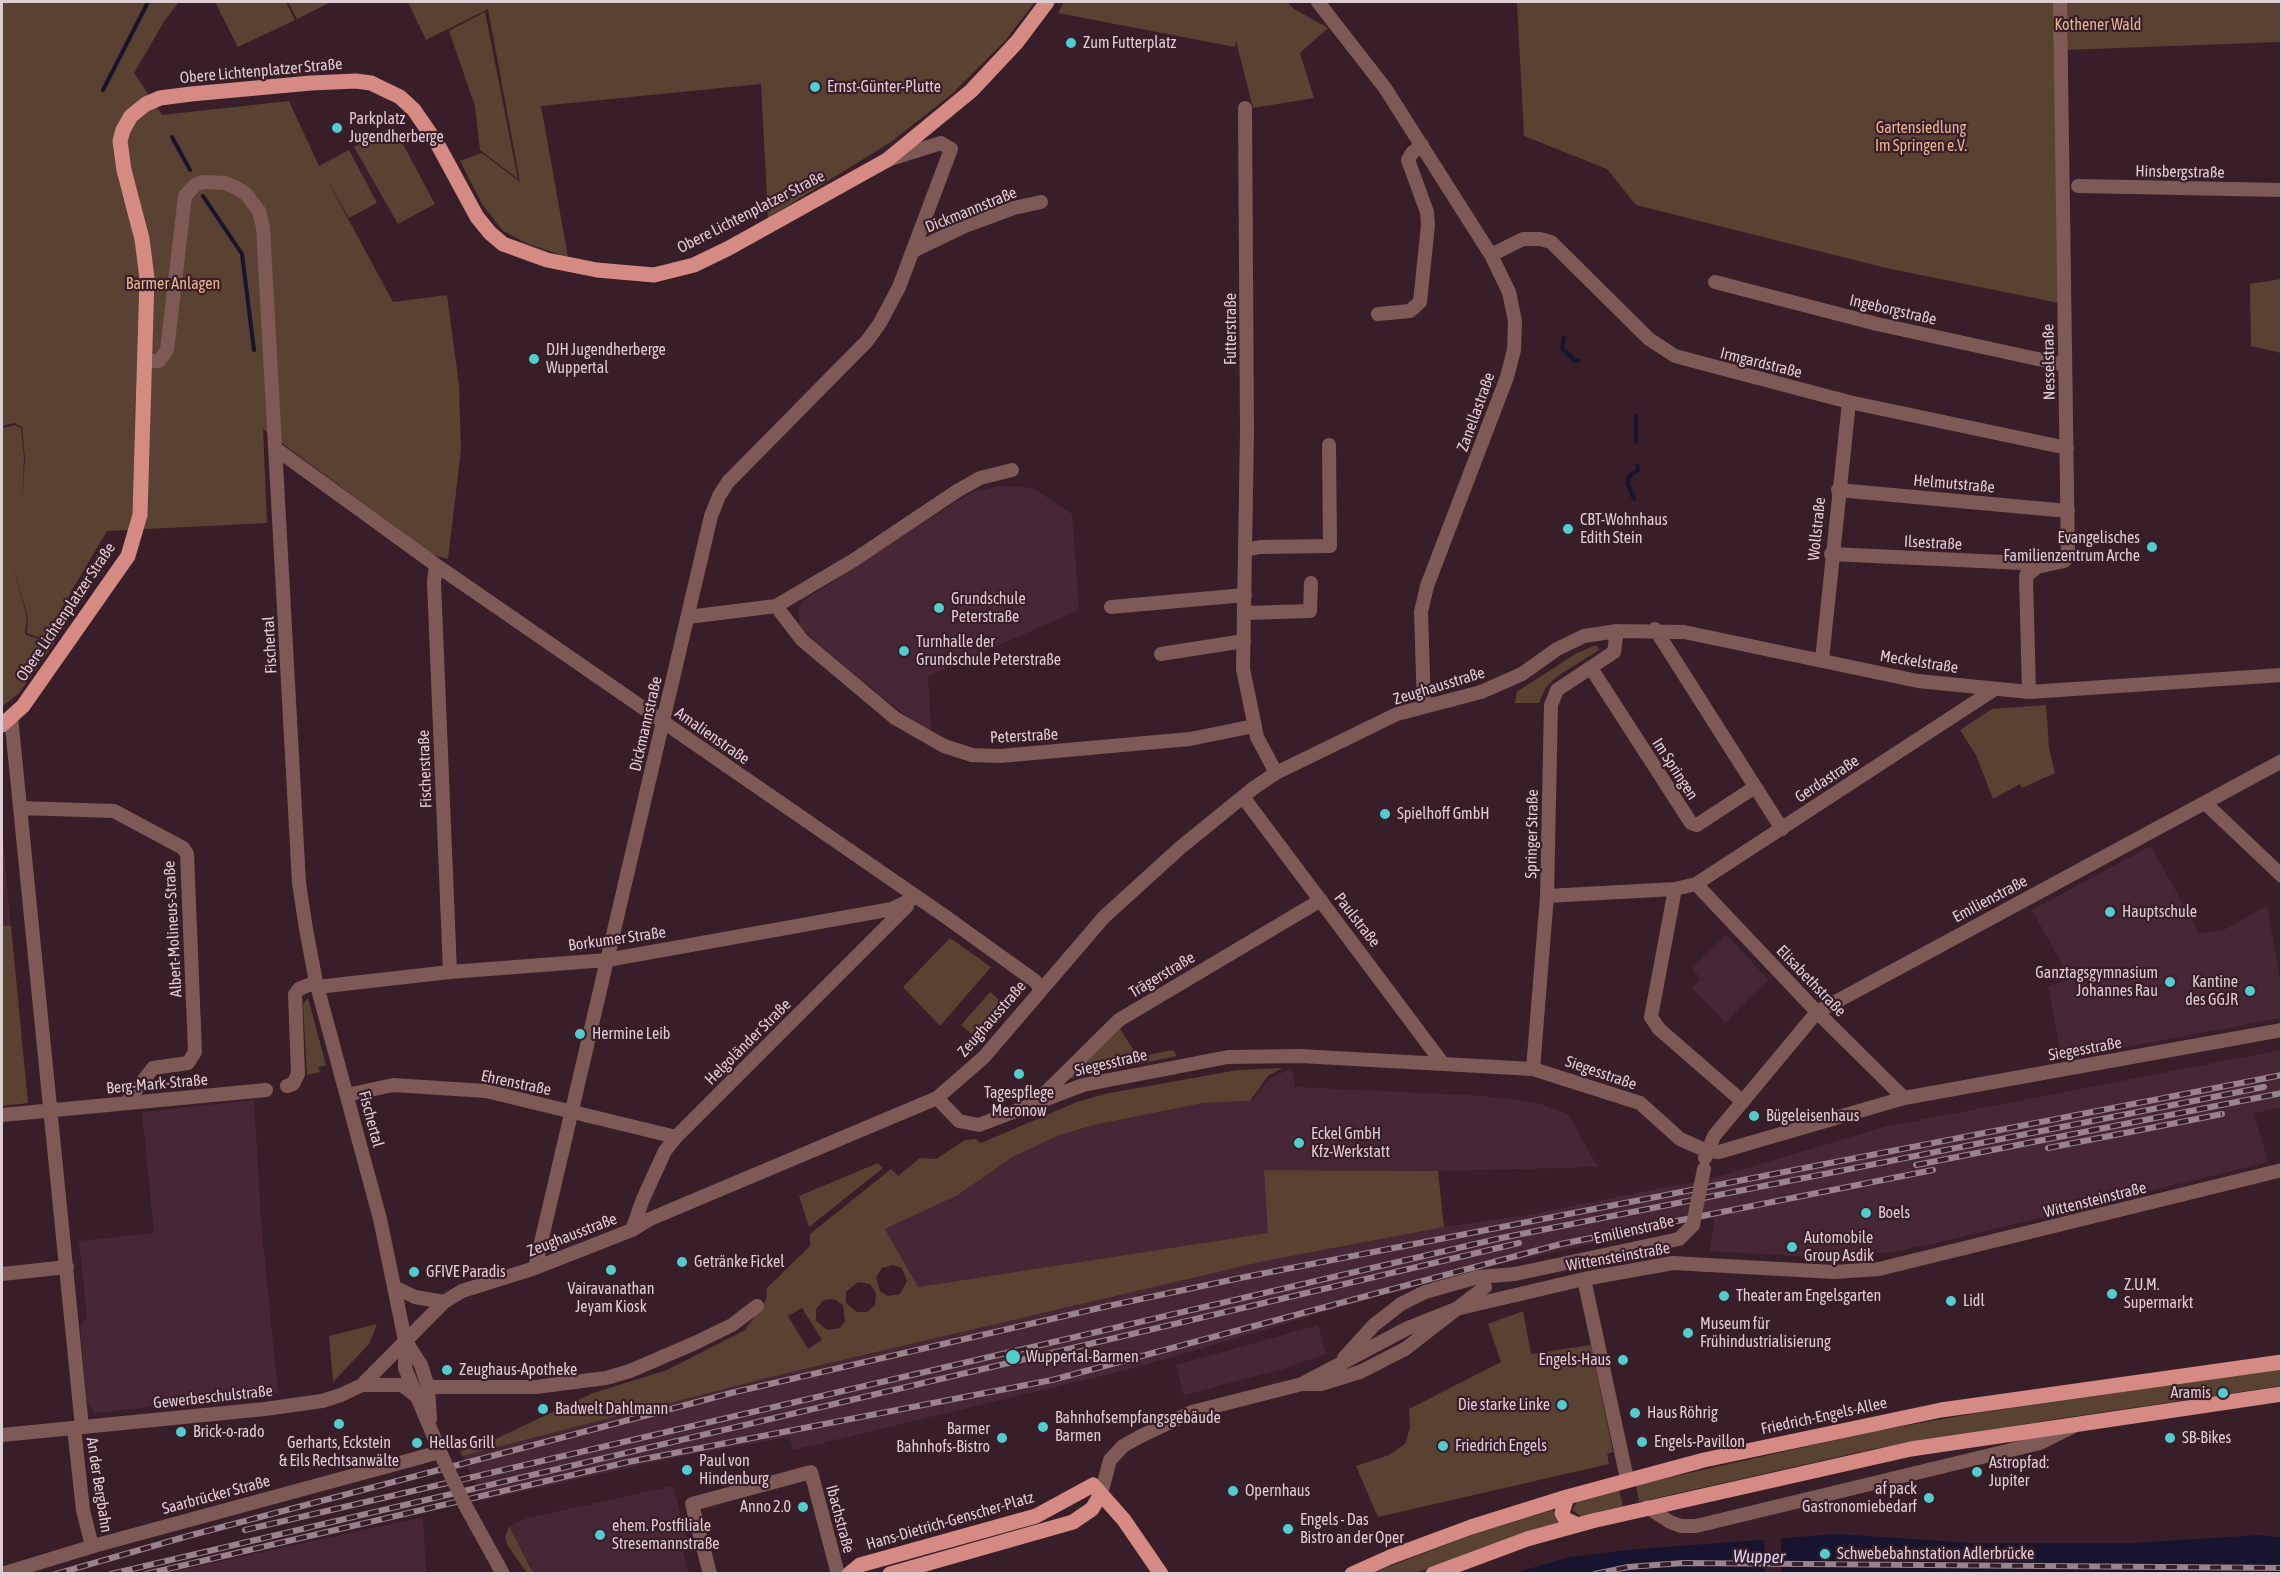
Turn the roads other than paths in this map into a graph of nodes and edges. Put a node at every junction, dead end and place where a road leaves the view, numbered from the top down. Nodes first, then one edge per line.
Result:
1 (1047, 2) edge
2 (1318, 2) edge
3 (2060, 2) edge
4 (1245, 108) dead end
5 (1422, 145) junction
6 (887, 160) junction
7 (2078, 186) dead end
8 (2282, 190) edge
9 (1041, 202) dead end
10 (913, 251) junction
11 (1491, 255) junction
12 (1715, 282) dead end
13 (1378, 314) dead end
14 (145, 361) junction
15 (2065, 365) junction
16 (1849, 402) junction
17 (1329, 445) dead end
18 (2067, 448) junction
19 (276, 449) junction
20 (1012, 470) dead end
21 (1838, 490) junction
22 (2068, 511) junction
23 (1245, 550) junction
24 (1832, 555) junction
25 (436, 565) junction
26 (2030, 571) junction
27 (1311, 584) dead end
28 (1245, 595) junction
29 (776, 606) junction
30 (1111, 607) dead end
31 (1245, 614) junction
32 (688, 617) junction
33 (1655, 629) junction
34 (1617, 631) junction
35 (1244, 641) junction
36 (1557, 649) joint
37 (1161, 654) dead end
38 (1822, 660) junction
39 (1592, 668) junction
40 (2282, 675) edge
41 (1995, 689) junction
42 (2029, 692) junction
43 (1424, 706) junction
44 (6, 721) edge
45 (663, 723) junction
46 (1254, 726) junction
47 (2282, 761) edge
48 (1276, 773) junction
49 (1755, 787) junction
50 (1243, 797) junction
51 (2205, 803) junction
52 (20, 808) junction
53 (1782, 829) junction
54 (2282, 876) edge
55 (1696, 884) junction
56 (1675, 889) junction
57 (1548, 896) junction
58 (916, 897) junction
59 (1321, 900) junction
60 (607, 960) junction
61 (450, 972) junction
62 (317, 984) junction
63 (1041, 988) junction
64 (1817, 1012) junction
65 (2282, 1030) edge
66 (1443, 1064) junction
67 (1533, 1069) junction
68 (287, 1086) dead end
69 (266, 1090) dead end
70 (347, 1095) junction
71 (937, 1098) junction
72 (1904, 1098) junction
73 (1037, 1101) junction
74 (1743, 1102) junction
75 (126, 1103) junction
76 (50, 1110) junction
77 (572, 1112) junction
78 (2, 1115) edge
79 (676, 1137) junction
80 (1707, 1151) junction
81 (2282, 1170) edge
82 (632, 1230) junction
83 (67, 1267) junction
84 (536, 1268) junction
85 (2, 1274) edge
86 (1515, 1274) junction
87 (1584, 1279) junction
88 (394, 1287) junction
89 (444, 1302) junction
90 (757, 1306) dead end
91 (405, 1340) junction
92 (1341, 1362) junction
93 (2282, 1362) edge
94 (1302, 1384) junction
95 (362, 1385) junction
96 (428, 1387) junction
97 (2282, 1394) edge
98 (417, 1397) junction
99 (2076, 1424) junction
100 (431, 1427) junction
101 (78, 1428) junction
102 (2, 1435) edge
103 (442, 1456) junction
104 (1627, 1479) junction
105 (1099, 1485) junction
106 (1567, 1497) junction
107 (1647, 1507) junction
108 (1578, 1525) junction
109 (92, 1546) junction
110 (499, 1571) edge
111 (2, 1574) edge
112 (710, 1574) edge
113 (838, 1574) edge
114 (849, 1574) edge
115 (890, 1574) edge
116 (1161, 1574) edge
117 (1352, 1574) edge
118 (1433, 1574) edge

1 - 6 main road, Obere Lichtenplatzer Straße
2 - 5 street, Zanellastraße
3 - 15 street, Nesselstraße
4 - 23 street, Futterstraße
5 - 11 street, Zanellastraße
5 - 13 street
6 - 10 street, Dickmannstraße
6 - 14 main road, Obere Lichtenplatzer Straße
7 - 8 street, Hinsbergstraße
9 - 10 street, Dickmannstraße
10 - 32 street, Dickmannstraße
11 - 16 street, Irmgardstraße
11 - 43 street, Zanellastraße
12 - 15 street, Ingeborgstraße
14 - 19 street, Fischertal
14 - 44 main road, Obere Lichtenplatzer Straße
15 - 18 street, Nesselstraße
16 - 18 street, Irmgardstraße
16 - 21 street, Wollstraße
17 - 23 street
18 - 22 street, Nesselstraße
19 - 25 street, Amalienstraße
19 - 62 street, Fischertal
20 - 29 street
21 - 22 street, Helmutstraße
21 - 24 street, Wollstraße
22 - 26 street, Nesselstraße
23 - 28 street, Futterstraße
24 - 26 street, Ilsestraße
24 - 38 street, Wollstraße
25 - 45 street, Amalienstraße
25 - 61 street, Fischerstraße
26 - 42 street
27 - 31 street
28 - 30 street
28 - 31 street, Futterstraße
29 - 32 street
29 - 46 street, Peterstraße
31 - 35 street, Futterstraße
32 - 45 street, Dickmannstraße
33 - 34 street, Meckelstraße
33 - 38 street, Meckelstraße
33 - 49 street
34 - 36 street, Meckelstraße
34 - 39 street, Springer Straße
35 - 37 street
35 - 46 street, Futterstraße
36 - 43 street, Zeughausstraße
38 - 41 street, Meckelstraße
39 - 49 street, Im Springen
39 - 57 street, Springer Straße
40 - 42 street, Meckelstraße
41 - 42 street, Meckelstraße
41 - 53 street, Gerdastraße
43 - 48 street, Zeughausstraße
44 - 52 street, An der Bergbahn
45 - 58 street, Amalienstraße
45 - 60 street, Dickmannstraße
46 - 48 street, Futterstraße
47 - 51 street, Emilienstraße
48 - 50 street, Zeughausstraße
49 - 53 street
50 - 59 street, Paulstraße
50 - 63 street, Zeughausstraße
51 - 54 street
51 - 64 street, Emilienstraße
52 - 75 street, Albert-Molineus-Straße
52 - 76 street, An der Bergbahn
53 - 55 street, Gerdastraße
55 - 56 street, Gerdastraße
55 - 64 street, Elisabethstraße
56 - 57 street, Gerdastraße
56 - 74 street
57 - 67 street, Springer Straße
58 - 60 street, Borkumer Straße
58 - 63 street, Amalienstraße
58 - 79 street, Helgoländer Straße
59 - 66 street, Paulstraße
59 - 73 street, Trägerstraße
60 - 61 street, Borkumer Straße
60 - 77 street, Dickmannstraße
61 - 62 street, Borkumer Straße
62 - 68 street
62 - 70 street, Fischertal
63 - 71 street, Zeughausstraße
64 - 72 street, Elisabethstraße
64 - 74 street, Emilienstraße
65 - 72 street, Siegesstraße
66 - 67 street, Siegesstraße
66 - 73 street, Siegesstraße
67 - 80 street, Siegesstraße
69 - 75 street, Berg-Mark-Straße
70 - 77 street, Ehrenstraße
70 - 88 street, Fischertal
71 - 73 street, Siegesstraße
71 - 82 street, Zeughausstraße
72 - 80 street, Siegesstraße
74 - 80 street, Emilienstraße
75 - 76 street, Berg-Mark-Straße
76 - 78 street, Berg-Mark-Straße
76 - 83 street, An der Bergbahn
77 - 79 street, Ehrenstraße
77 - 84 street, Dickmannstraße
79 - 82 street, Helgoländer Straße
80 - 86 street, Emilienstraße, bridge
81 - 87 street, Wittensteinstraße
82 - 84 street, Zeughausstraße
83 - 85 street
83 - 101 street, An der Bergbahn
84 - 89 street, Zeughausstraße
86 - 92 street, Emilienstraße
86 - 94 street, Emilienstraße, bridge
87 - 92 street, Wittensteinstraße
87 - 104 street
88 - 89 street
88 - 91 street, Fischertal
89 - 91 street, Zeughausstraße
90 - 96 street
91 - 95 street, Gewerbeschulstraße
91 - 96 street, Fischertal
91 - 98 street, Fischertal
92 - 94 street, Wittensteinstraße
93 - 104 main road, Friedrich-Engels-Allee
94 - 105 street, Wittensteinstraße
95 - 98 street
95 - 101 street, Gewerbeschulstraße
96 - 100 street, Fischertal
97 - 99 main road
98 - 100 street, Fischertal
99 - 107 main road
99 - 107 street
100 - 103 street, Fischertal
101 - 102 street, Gewerbeschulstraße
101 - 109 street, An der Bergbahn
103 - 109 street, Saarbrücker Straße
103 - 110 street, Fischertal, bridge
104 - 106 main road, Friedrich-Engels-Allee
105 - 114 main road, Hans-Dietrich-Genscher-Platz
105 - 115 main road, Hans-Dietrich-Genscher-Platz
105 - 116 main road
106 - 108 main road
106 - 117 main road, Friedrich-Engels-Allee
107 - 108 main road
108 - 118 main road
109 - 111 street, Saarbrücker Straße
112 - 113 street, Ibachstraße

